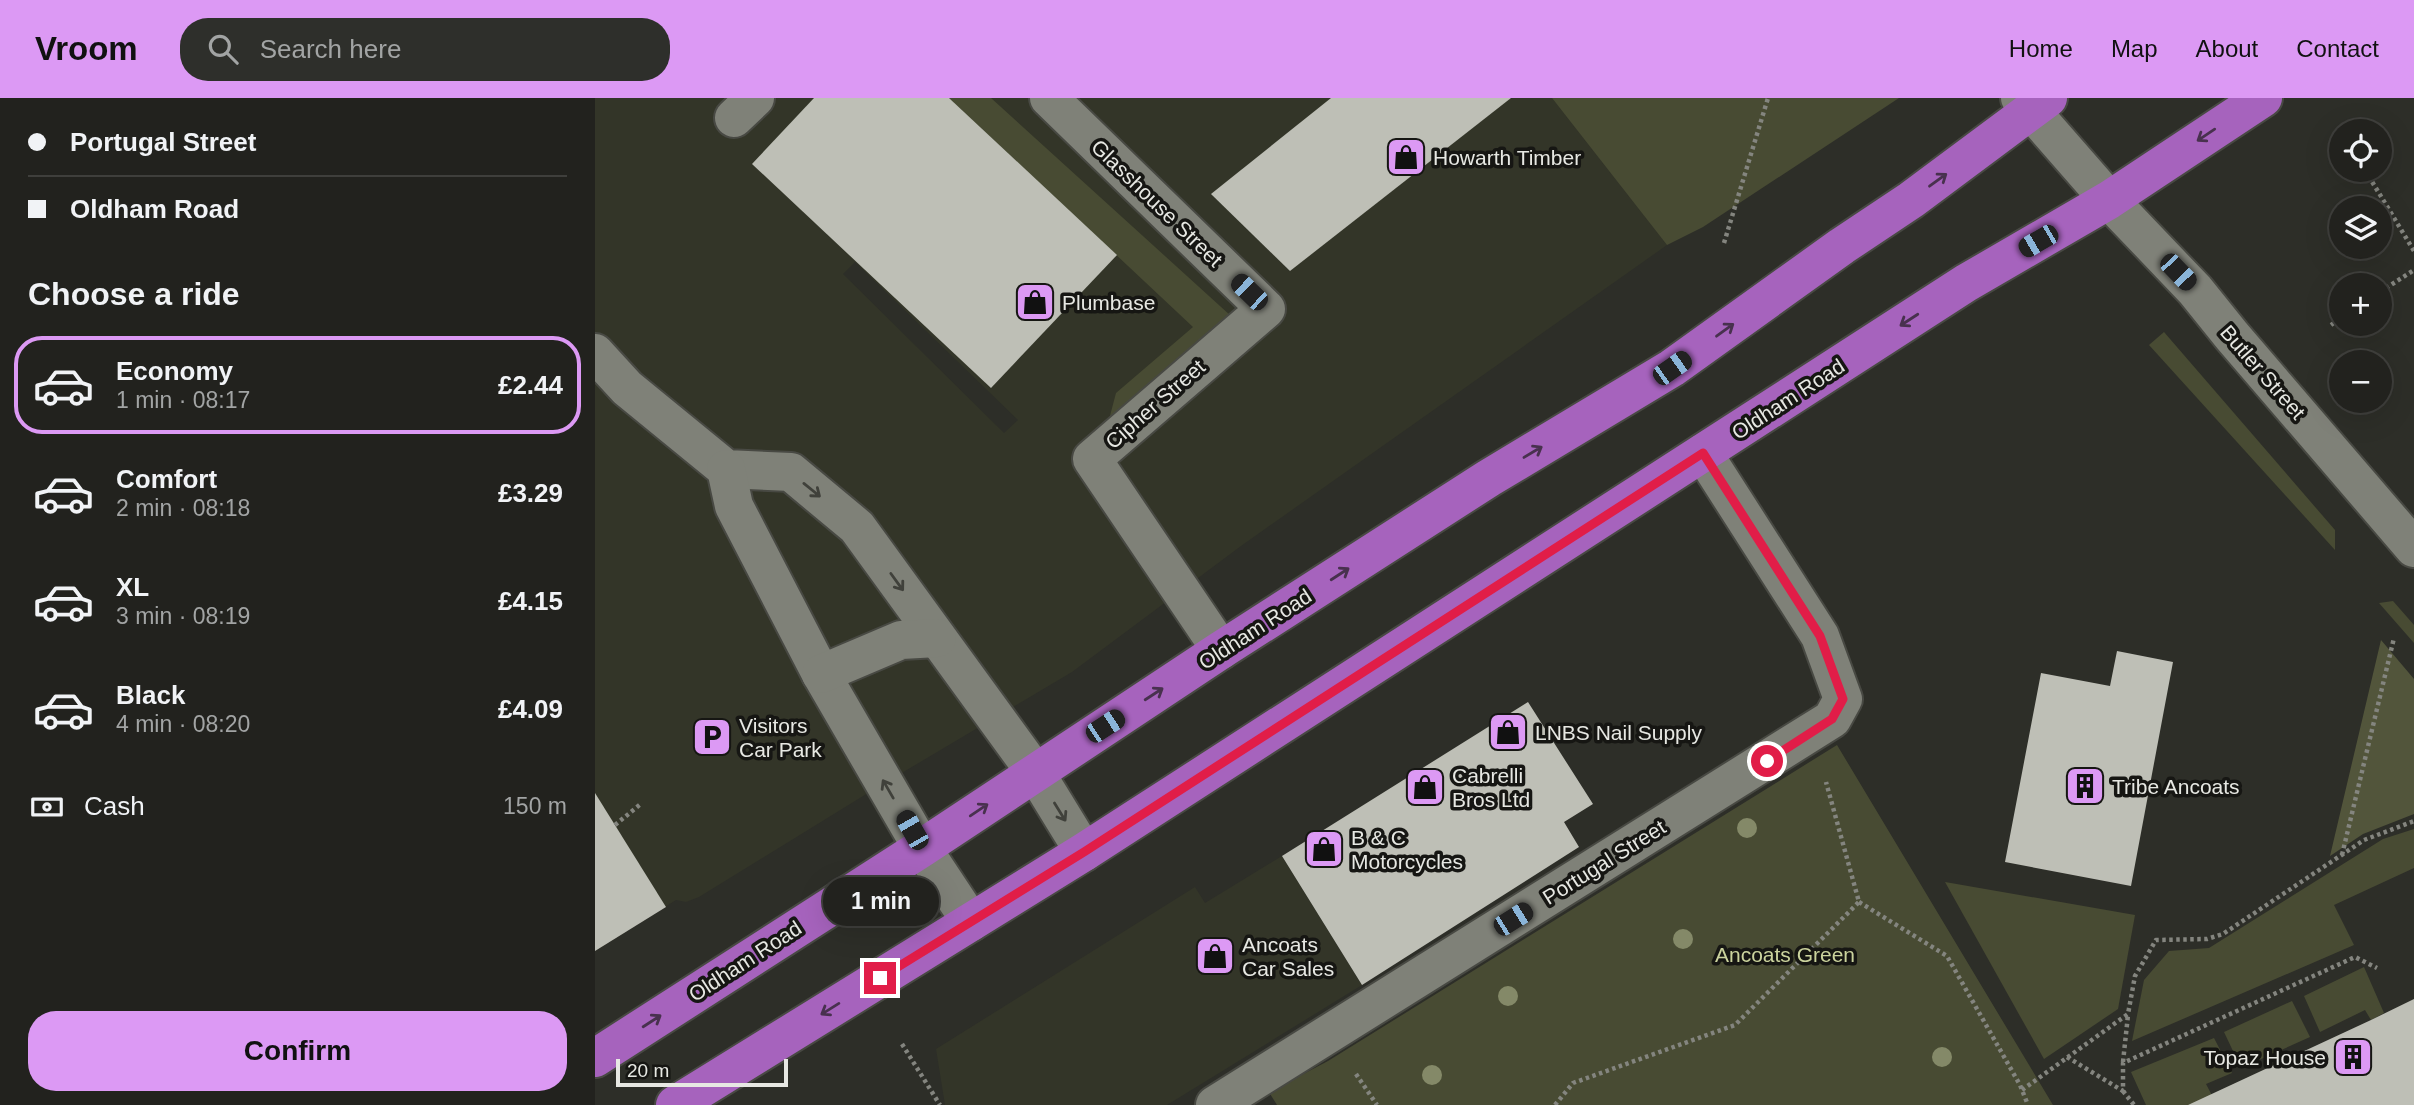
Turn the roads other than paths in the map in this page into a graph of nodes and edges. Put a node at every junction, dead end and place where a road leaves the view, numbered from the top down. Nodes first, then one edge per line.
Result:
1 (1049, 98) edge
2 (2263, 98) edge
3 (2033, 102) edge
4 (2109, 200) junction
5 (1266, 309) joint
6 (595, 353) edge
7 (1703, 453) junction
8 (726, 468) junction
9 (2414, 548) edge
10 (937, 638) junction
11 (1221, 650) junction
12 (821, 674) junction
13 (1035, 772) junction
14 (922, 848) junction
15 (1084, 852) junction
16 (971, 922) junction
17 (595, 1058) edge
18 (675, 1105) edge
19 (1215, 1105) edge

1 - 5 street, Glasshouse Street
2 -> 4 highway, Oldham Road
3 - 4 street, Butler Street
11 -> 3 highway, Oldham Road
4 -> 7 highway, Oldham Road
4 - 9 street, Butler Street
5 - 11 street, Cipher Street
6 - 8 street
7 - 15 highway, Oldham Road
7 - 19 street, Portugal Street
8 -> 10 street
8 - 12 street
10 - 12 street
10 - 13 street
13 -> 11 highway, Oldham Road
14 -> 12 street
14 -> 13 highway, Oldham Road
13 -> 15 street
14 - 16 street
17 -> 14 highway, Oldham Road
15 - 16 highway, Oldham Road
16 -> 18 highway, Oldham Road

